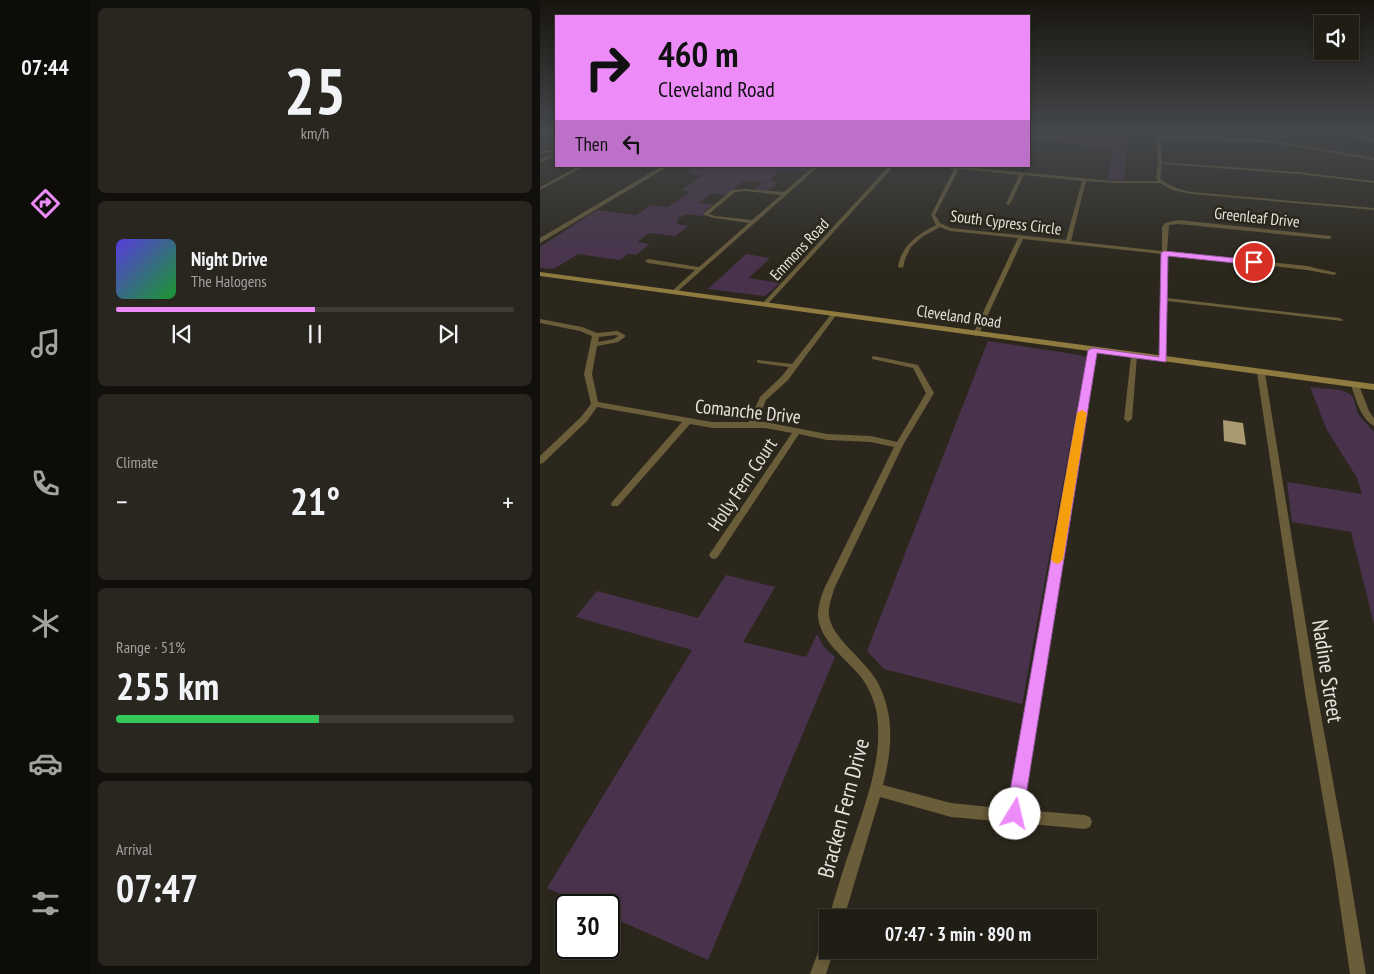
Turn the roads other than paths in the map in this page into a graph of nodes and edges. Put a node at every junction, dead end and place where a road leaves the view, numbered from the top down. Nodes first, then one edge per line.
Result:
1 (563, 176) edge
2 (648, 176) edge
3 (805, 176) edge
4 (882, 176) edge
5 (953, 176) edge
6 (1021, 176) edge
7 (1047, 176) edge
8 (1158, 176) edge
9 (1327, 176) edge
10 (1084, 180) junction
11 (1161, 182) junction
12 (1374, 182) edge
13 (540, 189) edge
14 (786, 194) junction
15 (1008, 204) dead end
16 (1374, 209) edge
17 (754, 222) junction
18 (1183, 223) joint
19 (940, 226) junction
20 (1021, 237) junction
21 (1329, 237) dead end
22 (541, 240) edge
23 (1068, 242) junction
24 (1164, 253) junction
25 (648, 261) dead end
26 (901, 267) dead end
27 (700, 269) junction
28 (1334, 273) dead end
29 (540, 274) edge
30 (675, 291) junction
31 (1163, 299) junction
32 (765, 304) junction
33 (834, 314) junction
34 (1340, 320) dead end
35 (540, 321) edge
36 (976, 334) junction
37 (596, 335) junction
38 (595, 344) junction
39 (1093, 350) junction
40 (1134, 356) junction
41 (874, 358) dead end
42 (1163, 360) junction
43 (759, 361) dead end
44 (794, 366) junction
45 (1261, 374) junction
46 (1355, 384) junction
47 (1374, 387) edge
48 (595, 404) junction
49 (1128, 419) dead end
50 (688, 421) junction
51 (1374, 423) edge
52 (752, 424) junction
53 (798, 431) junction
54 (899, 445) junction
55 (540, 450) edge
56 (550, 451) junction
57 (540, 461) edge
58 (615, 504) dead end
59 (714, 555) dead end
60 (875, 790) junction
61 (1015, 814) junction
62 (1084, 822) dead end
63 (839, 909) edge
64 (823, 959) edge
65 (818, 974) edge
66 (1358, 974) edge

1 - 13 street
2 - 22 street
3 - 14 street
4 - 32 street, Emmons Road
5 - 19 street
6 - 15 street
7 - 10 street
8 - 11 street
9 - 12 street
10 - 11 street
10 - 23 street
11 - 16 street
14 - 17 street
14 - 17 street
17 - 27 street
18 - 21 street, Greenleaf Drive
18 - 24 street
19 - 20 street, South Cypress Circle
19 - 26 street
20 - 23 street, South Cypress Circle
20 - 36 street
23 - 24 street
24 - 28 street
24 - 31 street
25 - 27 street
27 - 30 street
29 - 30 main road, Cleveland Road
30 - 32 main road, Cleveland Road
31 - 34 street
31 - 42 street
32 - 33 main road, Cleveland Road
33 - 36 main road, Cleveland Road
33 - 44 street
35 - 37 street
36 - 39 main road, Cleveland Road
37 - 38 street
37 - 38 street
38 - 48 street
39 - 40 main road, Cleveland Road
39 - 61 street
40 - 42 main road, Cleveland Road
40 - 49 street
41 - 54 street, Bracken Fern Drive
42 - 45 main road, Cleveland Road
43 - 44 street
44 - 52 street
45 - 46 main road, Cleveland Road
45 - 66 street, Nadine Street
46 - 47 main road, Cleveland Road
46 - 51 street
48 - 50 street, Comanche Drive
48 - 56 street
50 - 52 street, Comanche Drive
50 - 58 street
52 - 53 street, Comanche Drive
53 - 54 street, Comanche Drive
53 - 59 street, Holly Fern Court
54 - 60 street, Bracken Fern Drive
55 - 56 street
56 - 57 street
60 - 61 street
60 - 63 street, Bracken Fern Drive
61 - 62 street
64 - 65 street

